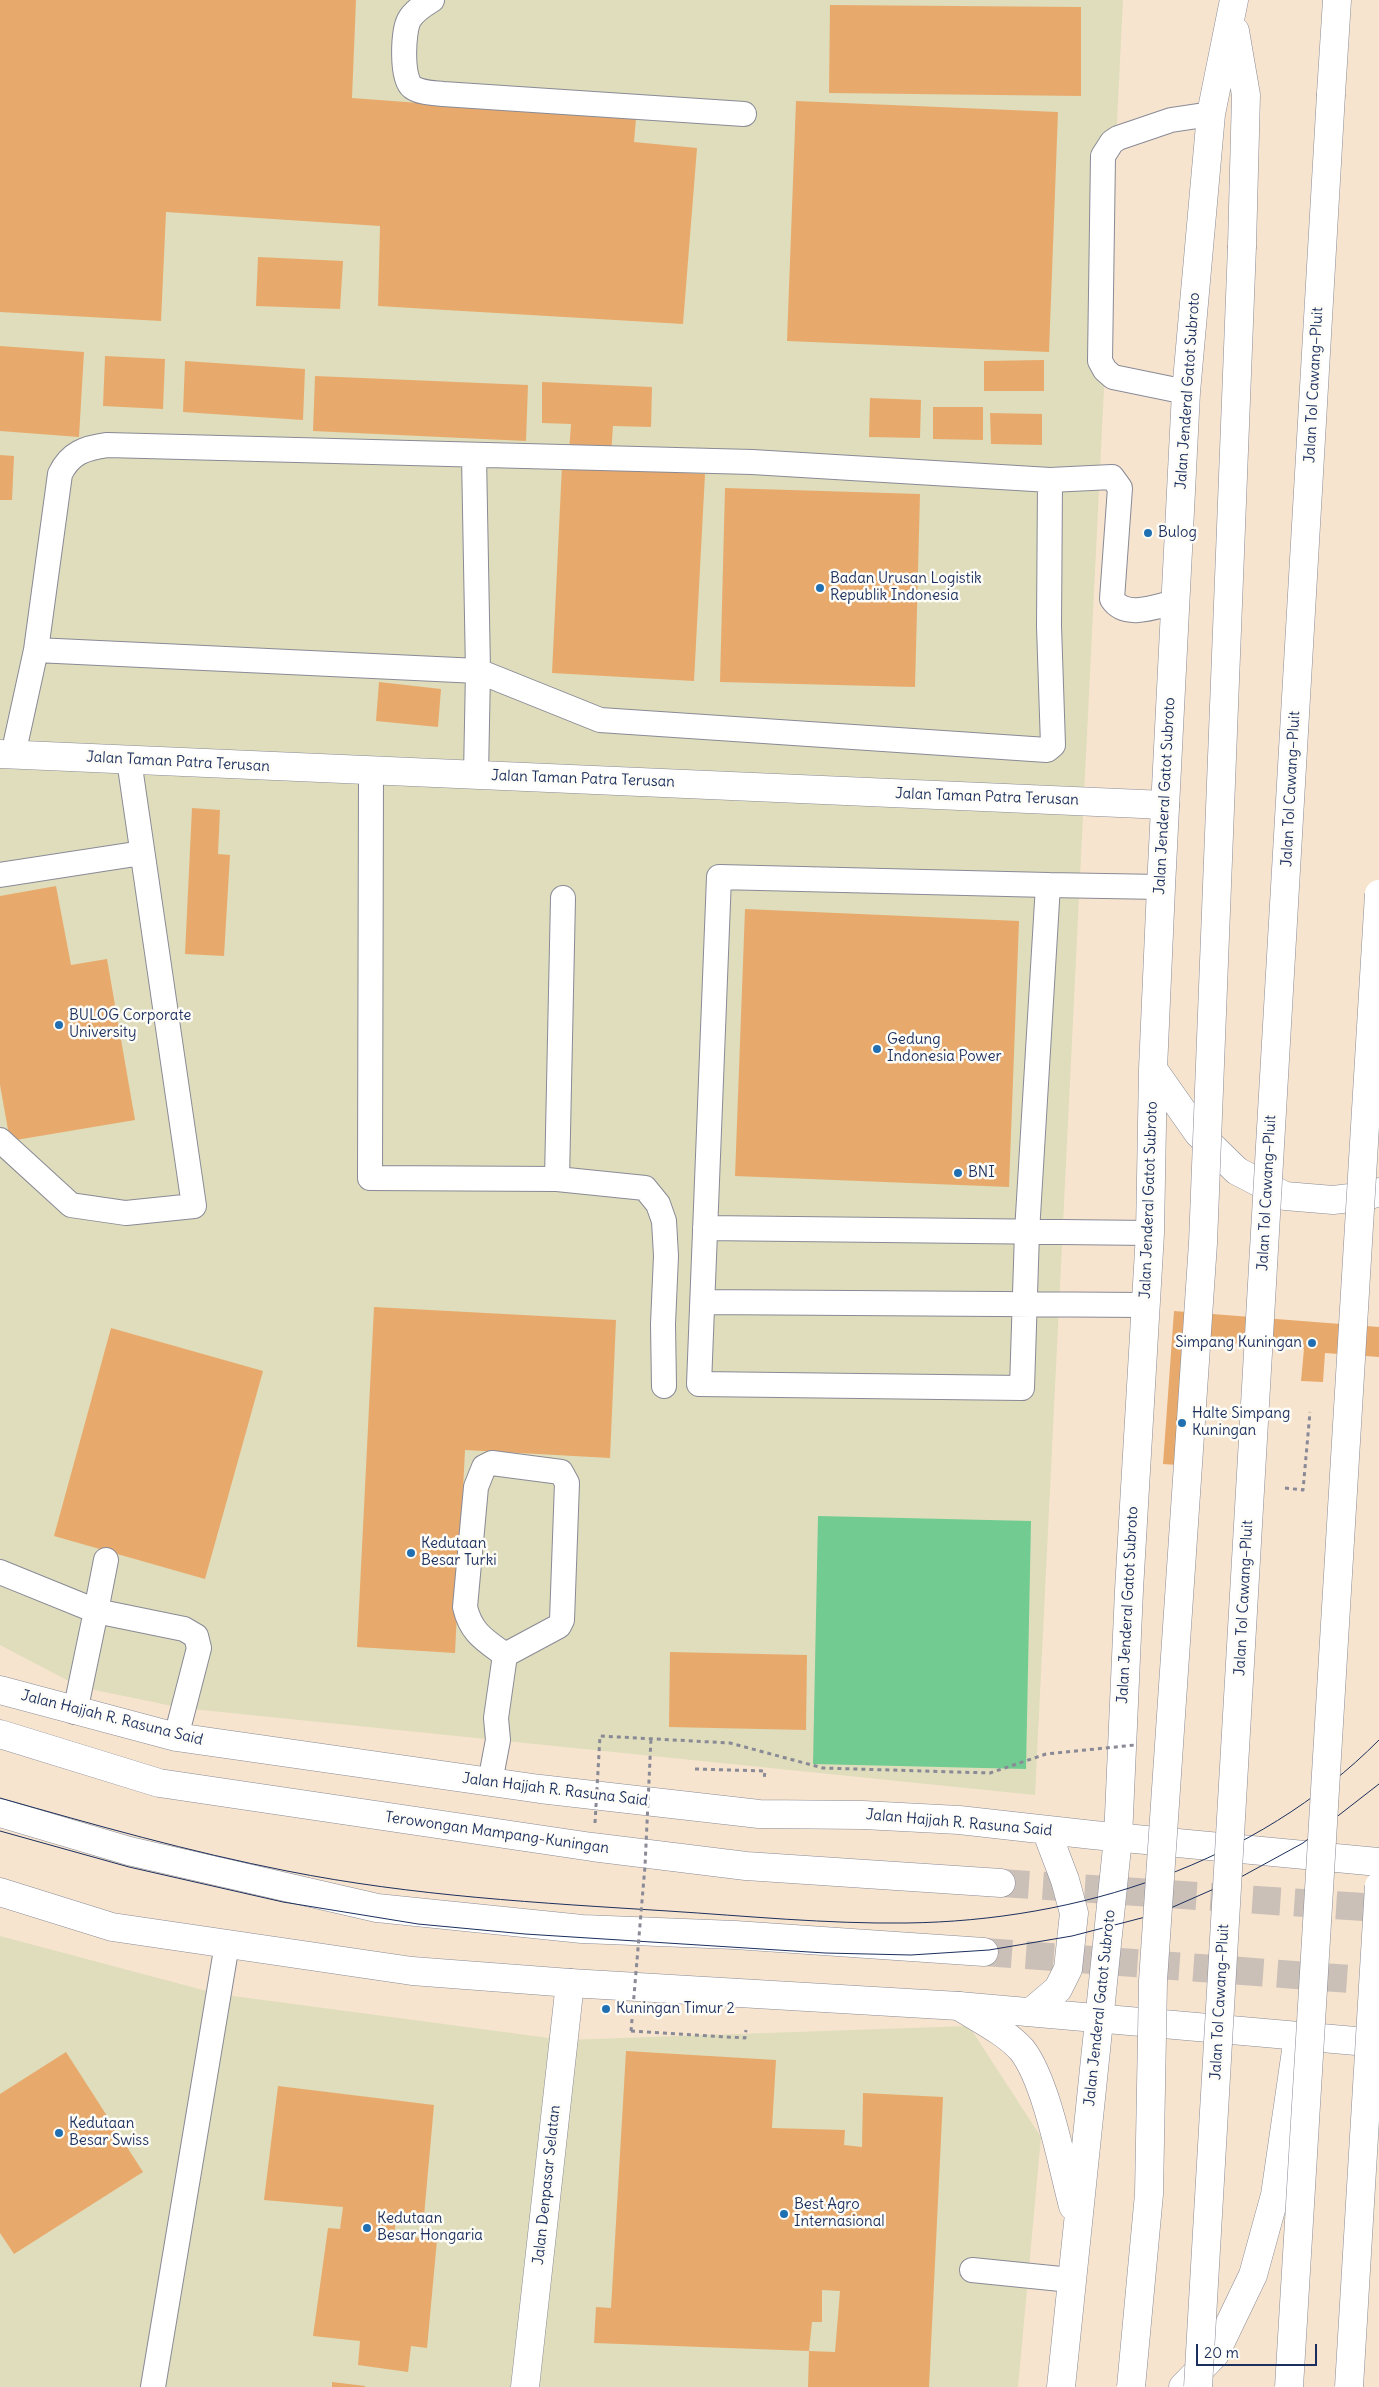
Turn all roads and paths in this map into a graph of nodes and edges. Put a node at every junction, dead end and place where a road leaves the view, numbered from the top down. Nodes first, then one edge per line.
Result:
1 (432, 0) edge
2 (1337, 0) edge
3 (1233, 7) edge
4 (744, 114) dead end
5 (1211, 114) junction
6 (1186, 392) junction
7 (474, 456) junction
8 (1050, 480) junction
9 (1175, 602) junction
10 (36, 650) junction
11 (478, 671) junction
12 (7, 755) edge
13 (129, 760) junction
14 (371, 772) junction
15 (476, 775) junction
16 (1165, 804) junction
17 (142, 853) junction
18 (0, 875) edge
19 (1048, 886) junction
20 (1161, 887) junction
21 (1379, 894) edge
22 (563, 898) dead end
23 (1153, 1069) junction
24 (0, 1140) edge
25 (557, 1179) junction
26 (1379, 1192) edge
27 (705, 1228) junction
28 (1027, 1232) junction
29 (1150, 1234) junction
30 (703, 1302) junction
31 (1025, 1304) junction
32 (1145, 1304) junction
33 (664, 1386) dead end
34 (106, 1560) dead end
35 (0, 1572) edge
36 (96, 1612) junction
37 (505, 1655) junction
38 (0, 1690) edge
39 (75, 1712) junction
40 (0, 1734) edge
41 (176, 1737) junction
42 (651, 1738) junction
43 (1135, 1745) dead end
44 (694, 1769) dead end
45 (765, 1771) dead end
46 (485, 1782) junction
47 (0, 1813) edge
48 (594, 1823) dead end
49 (1046, 1830) junction
50 (1118, 1838) junction
51 (1379, 1862) edge
52 (1001, 1883) tunnel mouth
53 (1379, 1886) edge
54 (0, 1892) edge
55 (227, 1944) junction
56 (984, 1952) tunnel mouth
57 (570, 1984) junction
58 (959, 2006) junction
59 (1031, 2012) junction
60 (1099, 2018) junction
61 (746, 2030) dead end
62 (1298, 2037) junction
63 (1379, 2043) edge
64 (1078, 2222) junction
65 (972, 2270) dead end
66 (1072, 2280) junction
67 (152, 2387) edge
68 (525, 2387) edge
69 (1061, 2387) edge
70 (1131, 2387) edge
71 (1183, 2387) edge
72 (1198, 2387) edge
73 (1289, 2387) edge
74 (1349, 2387) edge

1 - 4 lane
2 - 72 main road, Jalan Tol Cawang–Pluit, bridge
3 - 5 main road, Jalan Jenderal Gatot Subroto
3 - 70 main road, Jalan Jenderal Gatot Subroto, bridge
5 - 6 main road, Jalan Jenderal Gatot Subroto
5 - 6 lane
6 - 9 main road, Jalan Jenderal Gatot Subroto
7 - 8 lane
7 - 10 lane
7 - 11 lane
8 - 9 lane
8 - 11 lane
9 - 16 main road, Jalan Jenderal Gatot Subroto
10 - 11 lane
10 - 12 lane
11 - 15 lane
12 - 13 main road, Jalan Taman Patra Terusan
13 - 14 main road, Jalan Taman Patra Terusan
13 - 17 lane
14 - 15 main road, Jalan Taman Patra Terusan
14 - 25 lane
15 - 16 main road, Jalan Taman Patra Terusan
16 - 20 main road, Jalan Jenderal Gatot Subroto
17 - 18 lane
17 - 24 lane
19 - 20 lane
19 - 27 lane
19 - 28 lane
20 - 23 main road, Jalan Jenderal Gatot Subroto
21 - 73 main road, bridge
22 - 25 lane
23 - 26 main road
23 - 29 main road, Jalan Jenderal Gatot Subroto
25 - 33 lane
27 - 28 lane
27 - 30 lane
28 - 29 lane
28 - 31 lane
29 - 32 main road, Jalan Jenderal Gatot Subroto
30 - 31 lane
30 - 31 lane
31 - 32 lane
32 - 50 main road, Jalan Jenderal Gatot Subroto
34 - 36 lane
35 - 36 lane
36 - 39 lane
36 - 41 lane
37 - 37 lane
37 - 46 lane
38 - 39 main road, Jalan Hajjah R. Rasuna Said
39 - 41 main road, Jalan Hajjah R. Rasuna Said
40 - 52 main road, Terowongan Mampang-Kuningan
41 - 46 main road, Jalan Hajjah R. Rasuna Said
42 - 43 path, bridge
42 - 48 path, bridge
42 - 61 path, bridge
44 - 45 path
46 - 49 main road, Jalan Hajjah R. Rasuna Said
47 - 56 main road
49 - 50 main road, Jalan Hajjah R. Rasuna Said
49 - 59 main road
50 - 51 main road, Jalan Hajjah R. Rasuna Said
50 - 60 main road, Jalan Jenderal Gatot Subroto
53 - 74 main road, bridge
54 - 55 main road
55 - 57 main road
55 - 67 lane
57 - 58 main road
57 - 68 main road, Jalan Denpasar Selatan
58 - 59 main road
58 - 64 main road
59 - 60 main road
60 - 62 main road
60 - 64 main road, Jalan Jenderal Gatot Subroto
62 - 63 main road
62 - 71 main road
64 - 66 main road, Jalan Jenderal Gatot Subroto
65 - 66 lane
66 - 69 main road, Jalan Jenderal Gatot Subroto

